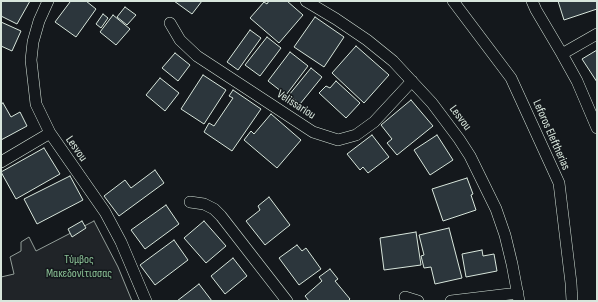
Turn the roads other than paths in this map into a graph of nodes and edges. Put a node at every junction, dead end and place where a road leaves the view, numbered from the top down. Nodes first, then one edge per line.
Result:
1 (48, 1) edge
2 (306, 1) edge
3 (453, 1) edge
4 (532, 1) edge
5 (170, 23) dead end
6 (597, 34) edge
7 (562, 54) junction
8 (412, 81) junction
9 (597, 128) edge
10 (50, 133) junction
11 (1, 162) edge
12 (190, 202) dead end
13 (405, 297) dead end
14 (518, 297) edge
15 (146, 301) edge
16 (287, 301) edge
17 (418, 301) edge
18 (451, 301) edge
19 (572, 301) edge

1 - 10 street, Lesvou
2 - 8 street, Lesvou
3 - 19 street, Leforos Eleftherias
4 - 7 street
5 - 8 street, Velissariou
6 - 7 street
7 - 9 street
8 - 14 street, Lesvou
10 - 11 street
10 - 15 street, Lesvou
12 - 16 street
13 - 17 street
14 - 18 street

